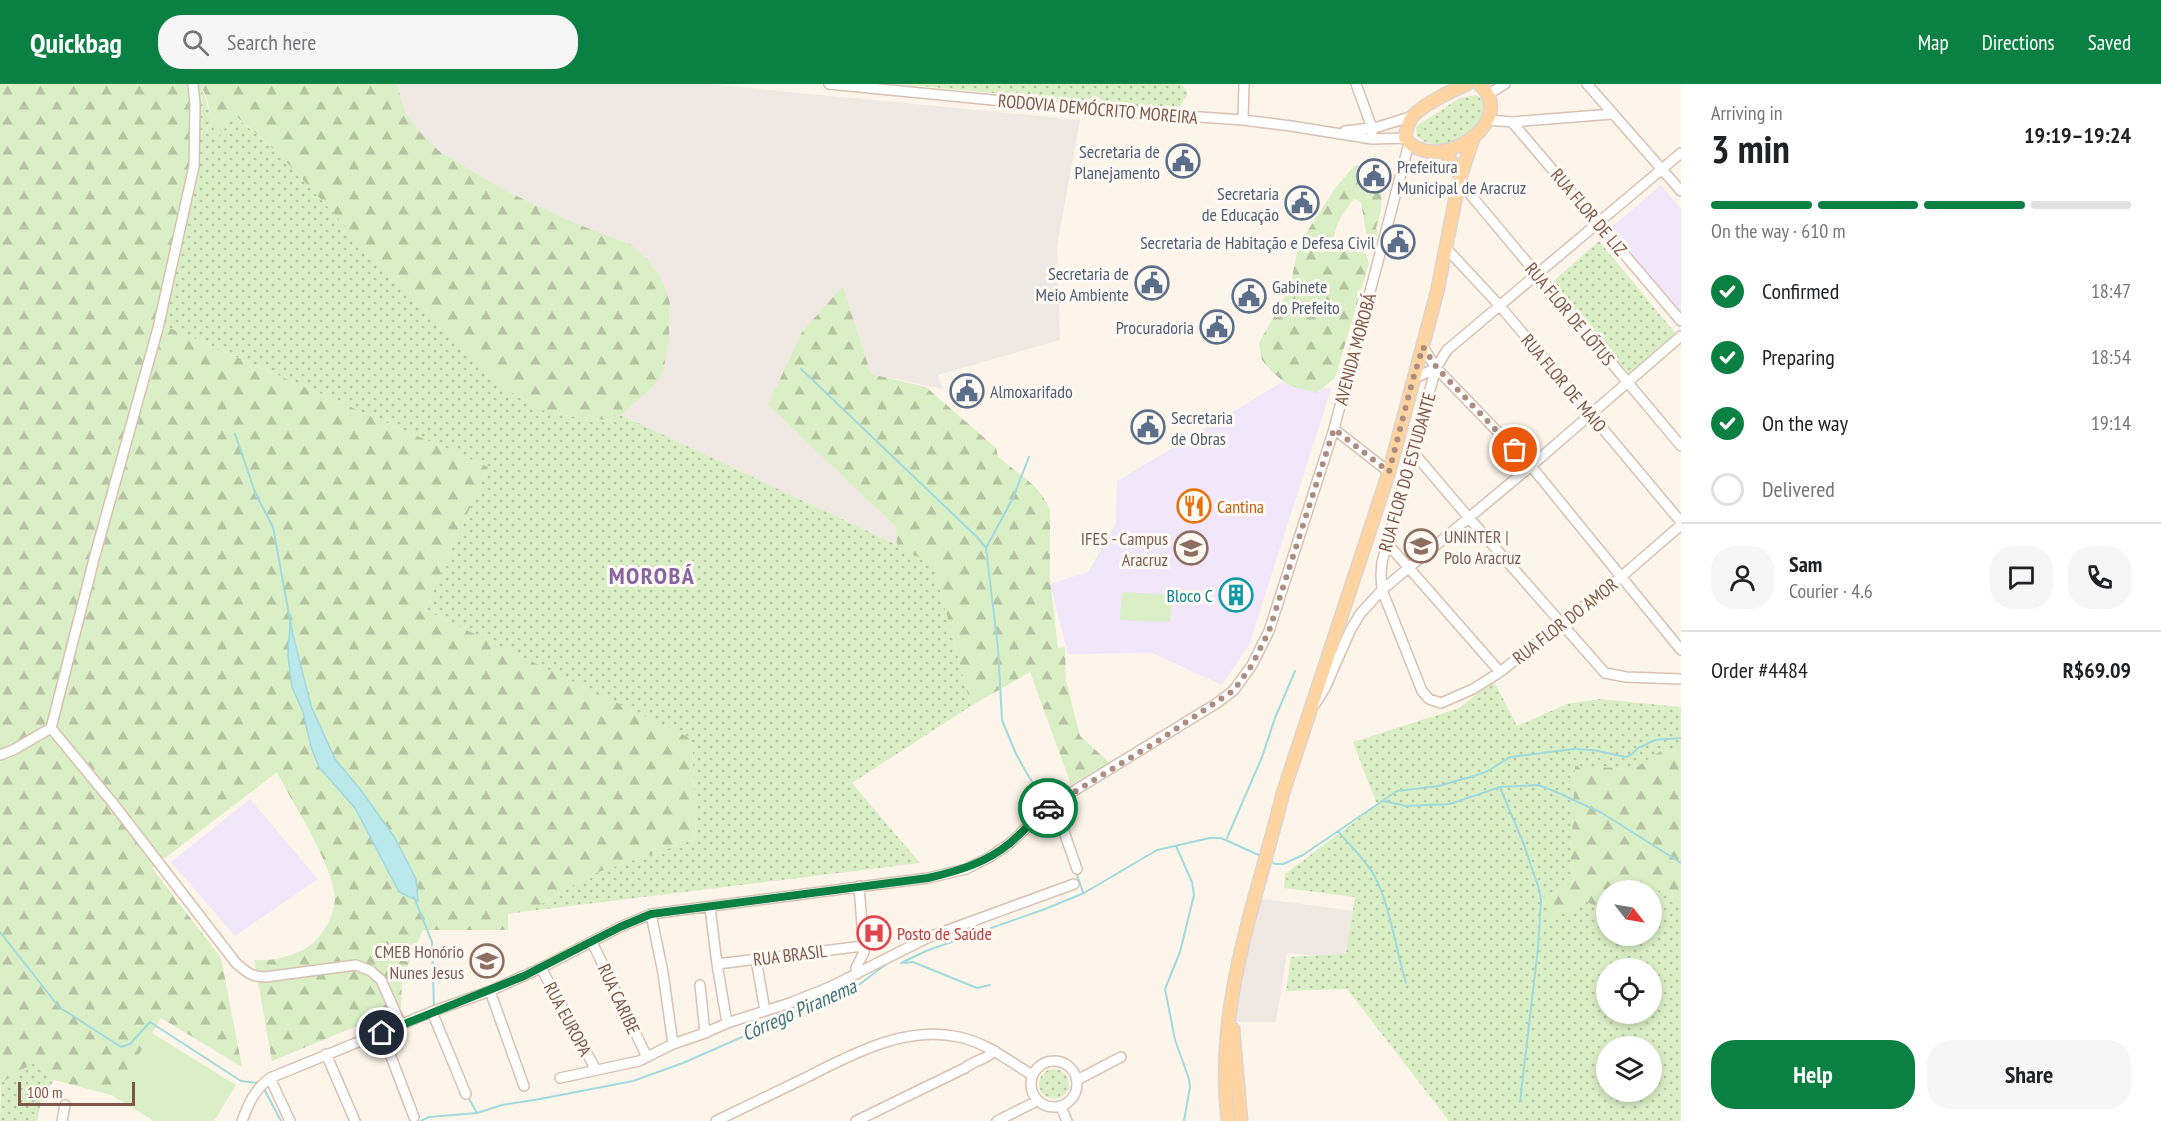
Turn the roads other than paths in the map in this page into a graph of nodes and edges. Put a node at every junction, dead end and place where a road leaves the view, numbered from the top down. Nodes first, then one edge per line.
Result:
1 (193, 84) edge
2 (830, 84) edge
3 (1244, 84) edge
4 (1356, 84) edge
5 (1504, 84) edge
6 (1587, 84) edge
7 (1463, 85) edge
8 (874, 86) edge
9 (1482, 87) edge
10 (1612, 114) junction
11 (1413, 116) junction
12 (1243, 120) junction
13 (1488, 120) junction
14 (1512, 122) junction
15 (1372, 128) junction
16 (1331, 132) junction
17 (1474, 136) junction
18 (1372, 139) junction
19 (1407, 141) junction
20 (1444, 151) junction
21 (1681, 153) edge
22 (1662, 168) junction
23 (1460, 178) junction
24 (1681, 191) edge
25 (1598, 223) junction
26 (1445, 247) junction
27 (1537, 275) junction
28 (1500, 306) junction
29 (1681, 321) edge
30 (1681, 336) edge
31 (1423, 347) junction
32 (1437, 368) junction
33 (1413, 379) junction
34 (1628, 383) junction
35 (1590, 415) junction
36 (1334, 429) junction
37 (1681, 446) edge
38 (1413, 452) junction
39 (1531, 466) junction
40 (1389, 472) junction
41 (1469, 518) junction
42 (1681, 524) edge
43 (1387, 543) junction
44 (1408, 568) junction
45 (1622, 576) junction
46 (1382, 590) junction
47 (1562, 624) junction
48 (1681, 650) edge
49 (1500, 672) junction
50 (1681, 679) edge
51 (1441, 704) joint
52 (1311, 707) junction
53 (51, 728) junction
54 (0, 755) edge
55 (1051, 806) junction
56 (1077, 869) dead end
57 (1074, 884) dead end
58 (859, 886) junction
59 (710, 907) junction
60 (651, 914) junction
61 (592, 942) junction
62 (863, 946) junction
63 (756, 959) junction
64 (717, 964) junction
65 (541, 968) junction
66 (857, 974) junction
67 (700, 985) dead end
68 (490, 991) junction
69 (1231, 995) junction
70 (765, 1011) junction
71 (432, 1012) junction
72 (727, 1023) junction
73 (401, 1025) junction
74 (382, 1033) junction
75 (705, 1033) junction
76 (970, 1040) junction
77 (673, 1044) junction
78 (995, 1051) junction
79 (326, 1054) junction
80 (647, 1057) junction
81 (1121, 1057) dead end
82 (975, 1060) junction
83 (596, 1070) junction
84 (1032, 1075) junction
85 (270, 1078) junction
86 (560, 1078) dead end
87 (1077, 1080) junction
88 (524, 1086) dead end
89 (466, 1094) dead end
90 (1037, 1101) junction
91 (65, 1106) dead end
92 (1061, 1107) junction
93 (414, 1117) dead end
94 (62, 1121) edge
95 (242, 1121) edge
96 (290, 1121) edge
97 (355, 1121) edge
98 (716, 1121) edge
99 (856, 1121) edge
100 (997, 1121) edge
101 (1067, 1121) edge
102 (1228, 1121) edge
103 (1242, 1121) edge

1 - 53 street
2 - 8 street, RODOVIA DEMÓCRITO MOREIRA
3 - 12 street
4 - 15 street
5 - 9 street
6 - 10 street
7 - 11 main road
8 - 12 street, RODOVIA DEMÓCRITO MOREIRA
9 - 13 main road
10 - 14 street
10 - 22 street
11 - 15 street, RODOVIA DEMÓCRITO MOREIRA
11 - 19 main road
12 - 16 street, RODOVIA DEMÓCRITO MOREIRA
13 - 14 street
13 - 17 main road
14 - 25 street, RUA FLOR DE LIZ
15 - 16 street, RODOVIA DEMÓCRITO MOREIRA
15 - 18 street
16 - 18 street, RODOVIA DEMÓCRITO MOREIRA
17 - 20 main road
17 - 23 main road
18 - 19 street, RODOVIA DEMÓCRITO MOREIRA
19 - 20 main road
19 - 36 street, AVENIDA MOROBÁ
20 - 23 main road
21 - 22 street, RUA FLOR DO ESTUDANTE
22 - 24 street
22 - 25 street, RUA FLOR DO ESTUDANTE
23 - 26 main road
23 - 27 street, RUA FLOR DE LÓTUS
25 - 27 street, RUA FLOR DO ESTUDANTE
25 - 29 street, RUA FLOR DE LIZ
26 - 28 street, RUA FLOR DE MAIO
26 - 31 main road
27 - 28 street, RUA FLOR DO ESTUDANTE
27 - 34 street, RUA FLOR DE LÓTUS
28 - 32 street, RUA FLOR DO ESTUDANTE
28 - 35 street, RUA FLOR DE MAIO
30 - 34 street
31 - 32 street
31 - 33 main road
32 - 33 street
32 - 38 street, RUA FLOR DO ESTUDANTE
32 - 39 street
33 - 40 main road
34 - 35 street
34 - 37 street, RUA FLOR DE LÓTUS
35 - 39 street
35 - 42 street, RUA FLOR DE MAIO
36 - 40 street
36 - 55 street, AVENIDA MOROBÁ
38 - 41 street
38 - 43 street, RUA FLOR DO ESTUDANTE
39 - 41 street
39 - 45 street
40 - 52 main road
41 - 44 street
41 - 47 street
42 - 45 street, RUA FLOR DO AMOR
43 - 44 street
43 - 46 street, RUA FLOR DO ESTUDANTE
44 - 46 street
44 - 49 street
45 - 47 street, RUA FLOR DO AMOR
45 - 48 street
46 - 51 street, RUA FLOR DO ESTUDANTE
46 - 52 street
47 - 49 street, RUA FLOR DO AMOR
47 - 50 street
49 - 51 street, RUA FLOR DO AMOR
52 - 69 main road
53 - 54 street
53 - 73 street
55 - 56 street
55 - 58 street, AVENIDA MOROBÁ
57 - 66 street
58 - 59 street, AVENIDA MOROBÁ
58 - 62 street
59 - 60 street, AVENIDA MOROBÁ
59 - 64 street
60 - 61 street, AVENIDA MOROBÁ
60 - 77 street
61 - 65 street, AVENIDA MOROBÁ
61 - 80 street, RUA CARIBE
62 - 63 street, RUA BRASIL
62 - 66 street
63 - 64 street, RUA BRASIL
63 - 70 street
64 - 72 street
65 - 68 street, AVENIDA MOROBÁ
65 - 83 street, RUA EUROPA
66 - 70 street
67 - 75 street
68 - 71 street, AVENIDA MOROBÁ
68 - 88 street
69 - 102 main road
69 - 103 main road
70 - 72 street
71 - 73 street, AVENIDA MOROBÁ
71 - 89 street
72 - 75 street
73 - 74 street, AVENIDA MOROBÁ
74 - 79 street, AVENIDA MOROBÁ
74 - 93 street
75 - 77 street
76 - 78 street
76 - 82 street
76 - 98 street
77 - 80 street
78 - 82 street
78 - 84 street
79 - 85 street, AVENIDA MOROBÁ
79 - 97 street
80 - 83 street
81 - 87 street
82 - 99 street
83 - 86 street
84 - 87 street
84 - 90 street
85 - 95 street, AVENIDA MOROBÁ
85 - 96 street
87 - 92 street
90 - 92 street
90 - 100 street
91 - 94 street
92 - 101 street

